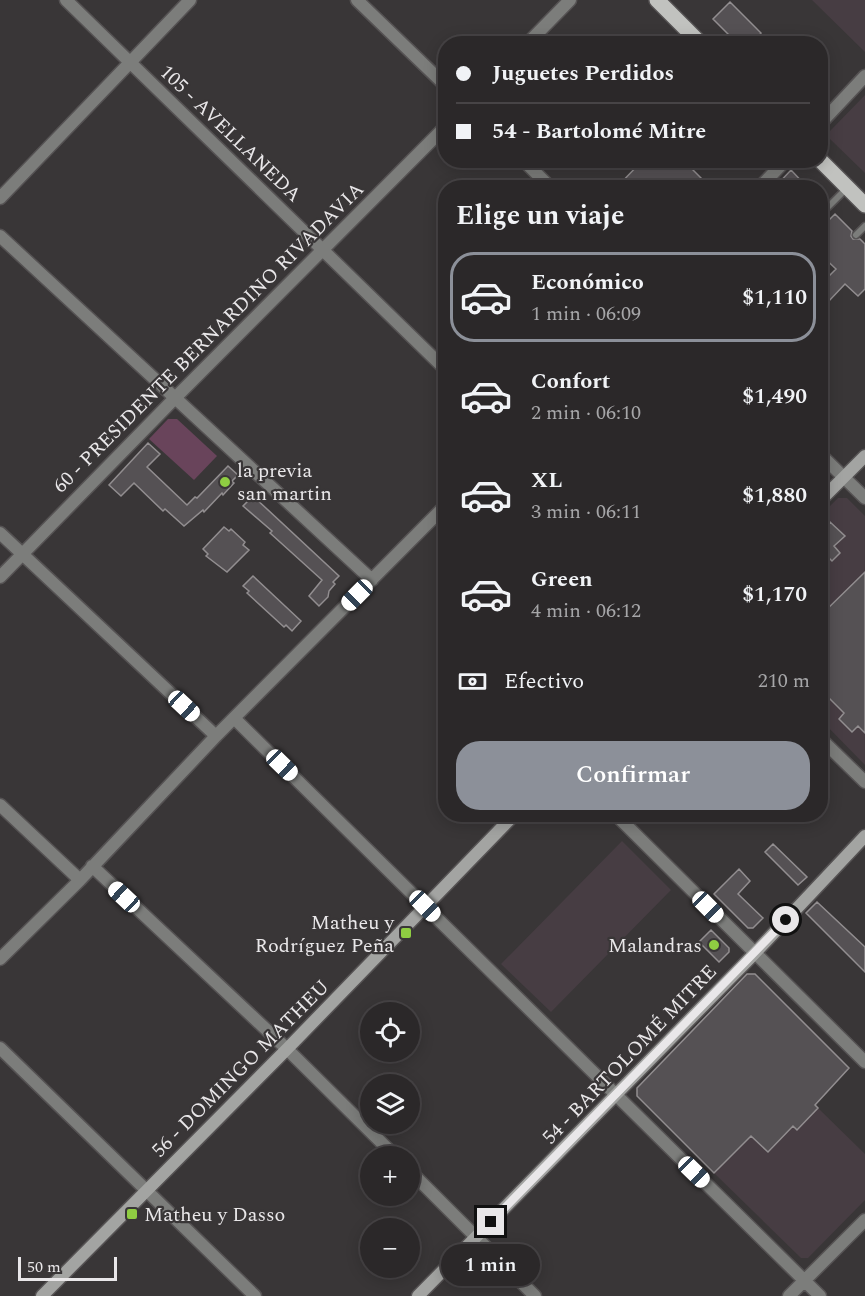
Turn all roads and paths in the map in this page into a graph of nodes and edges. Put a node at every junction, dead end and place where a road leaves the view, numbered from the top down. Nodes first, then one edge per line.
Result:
1 (66, 0) edge
2 (190, 0) edge
3 (357, 0) edge
4 (570, 0) edge
5 (657, 0) edge
6 (535, 36) edge
7 (692, 36) edge
8 (129, 62) junction
9 (865, 76) edge
10 (438, 78) edge
11 (828, 115) edge
12 (438, 134) edge
13 (531, 168) edge
14 (778, 168) edge
15 (828, 168) edge
16 (542, 180) edge
17 (767, 180) edge
18 (847, 188) junction
19 (0, 198) edge
20 (865, 205) edge
21 (828, 207) dead end
22 (865, 226) edge
23 (856, 235) dead end
24 (0, 236) edge
25 (322, 249) junction
26 (438, 362) edge
27 (175, 398) junction
28 (865, 456) edge
29 (828, 462) edge
30 (844, 478) junction
31 (828, 493) edge
32 (865, 498) edge
33 (438, 513) edge
34 (0, 533) edge
35 (22, 554) junction
36 (0, 577) edge
37 (372, 580) junction
38 (234, 718) junction
39 (216, 736) junction
40 (828, 746) edge
41 (865, 782) edge
42 (0, 805) edge
43 (506, 822) edge
44 (623, 822) edge
45 (865, 836) edge
46 (92, 867) junction
47 (80, 880) junction
48 (425, 906) junction
49 (754, 954) junction
50 (0, 959) edge
51 (0, 1048) edge
52 (287, 1049) junction
53 (865, 1062) edge
54 (615, 1095) junction
55 (384, 1146) edge
56 (420, 1181) edge
57 (146, 1191) junction
58 (865, 1220) edge
59 (476, 1238) junction
60 (805, 1280) junction
61 (42, 1296) edge
62 (255, 1296) edge
63 (418, 1296) edge
64 (535, 1296) edge
65 (789, 1296) edge
66 (820, 1296) edge

1 - 8 street, 105 - AVELLANEDA
2 - 8 street
3 - 10 street
4 - 6 street
5 - 7 main road
8 - 19 street
8 - 25 street, 105 - AVELLANEDA
9 - 11 street
12 - 25 street, 60 - PRESIDENTE BERNARDINO RIVADAVIA
13 - 16 street
14 - 17 street
15 - 18 main road
18 - 20 main road
18 - 21 lane
22 - 23 lane
24 - 27 street
25 - 26 street, 105 - AVELLANEDA
25 - 27 street, 60 - PRESIDENTE BERNARDINO RIVADAVIA
27 - 35 street, 60 - PRESIDENTE BERNARDINO RIVADAVIA
27 - 37 street
28 - 30 street
29 - 30 street
30 - 31 street
30 - 32 street
33 - 37 street
34 - 35 street
35 - 36 street, 60 - PRESIDENTE BERNARDINO RIVADAVIA
35 - 39 street
37 - 38 street
38 - 39 street
38 - 48 street
39 - 46 street
40 - 41 street
42 - 47 street
43 - 48 street, 56 - DOMINGO MATHEU
44 - 49 street
45 - 49 street, 54 - BARTOLOMÉ MITRE
46 - 47 street
46 - 52 street
47 - 50 street
48 - 52 street, 56 - DOMINGO MATHEU
48 - 54 street
49 - 53 street
49 - 54 street, 54 - BARTOLOMÉ MITRE
51 - 57 street
52 - 55 street
52 - 57 street, 56 - DOMINGO MATHEU
54 - 59 street, 54 - BARTOLOMÉ MITRE
54 - 60 street
56 - 59 street
57 - 61 street, 56 - DOMINGO MATHEU
57 - 62 street
58 - 60 street
59 - 63 street, 54 - BARTOLOMÉ MITRE
59 - 64 street
60 - 65 street
60 - 66 street

